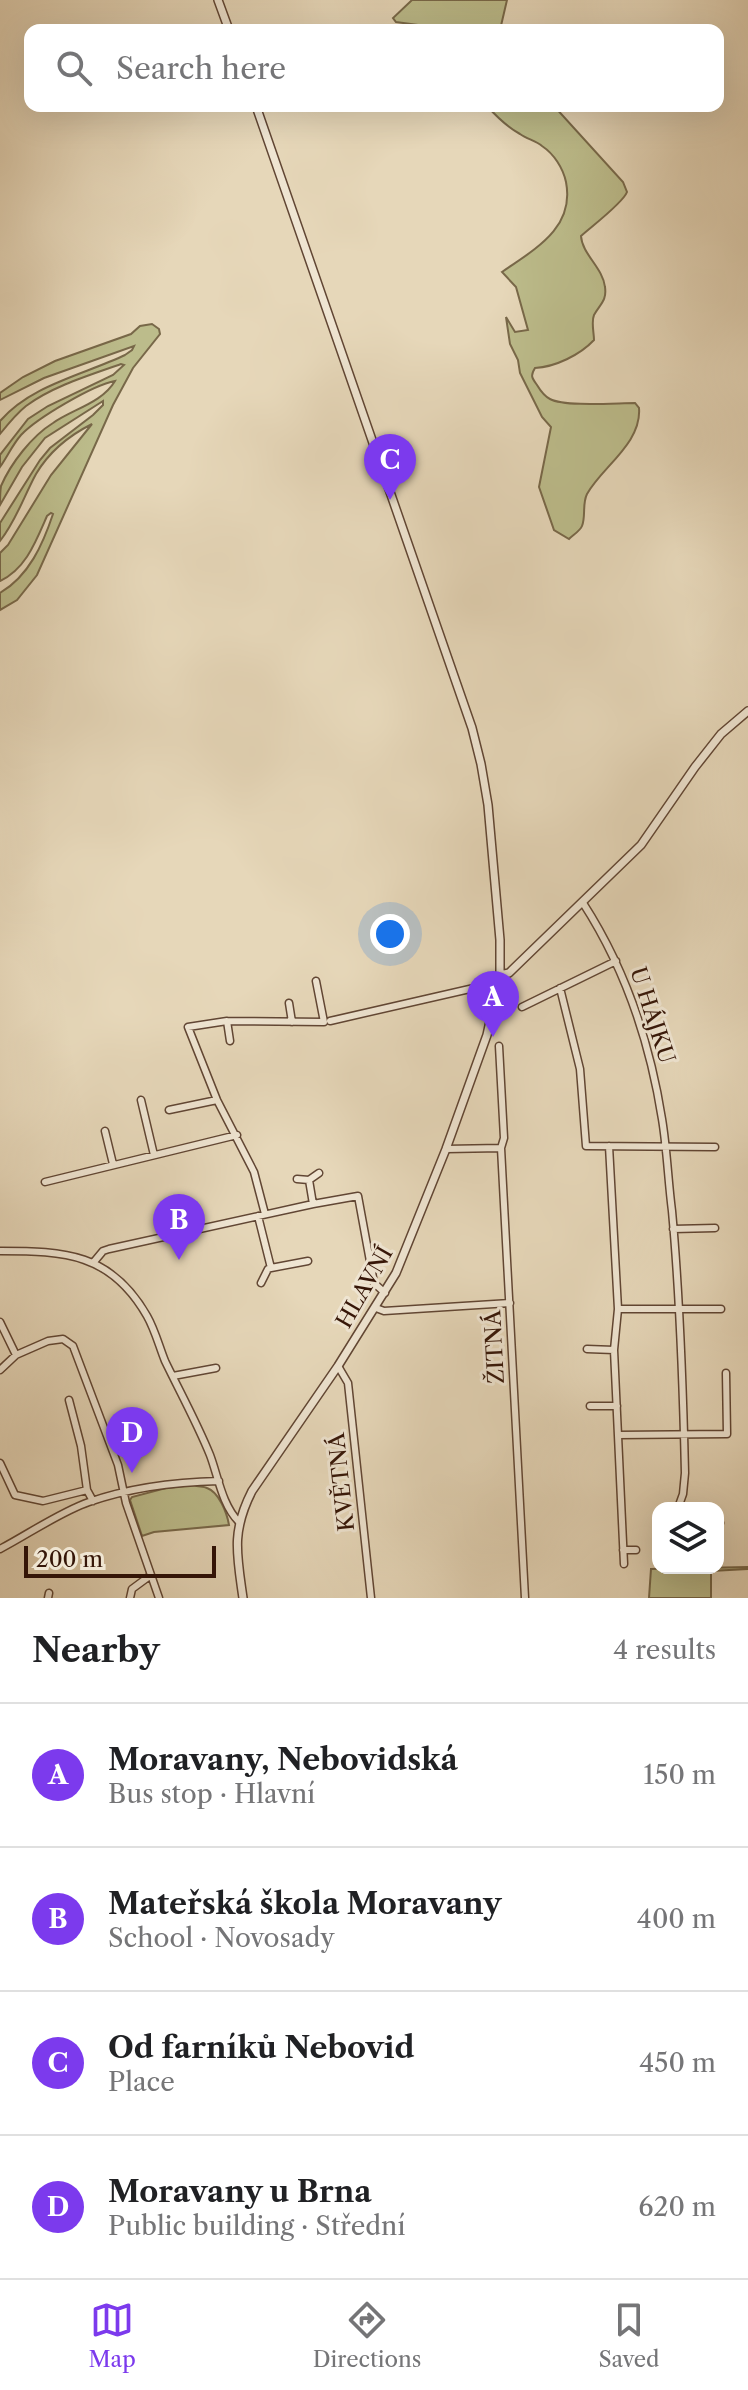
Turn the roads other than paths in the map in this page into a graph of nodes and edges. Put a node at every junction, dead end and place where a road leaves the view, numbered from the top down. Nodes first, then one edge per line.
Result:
1 (218, 0) edge
2 (227, 24) edge
3 (258, 112) edge
4 (748, 711) edge
5 (583, 903) junction
6 (616, 961) junction
7 (500, 975) junction
8 (316, 981) dead end
9 (560, 988) junction
10 (497, 993) junction
11 (289, 1003) dead end
12 (522, 1007) dead end
13 (227, 1021) junction
14 (330, 1021) dead end
15 (292, 1022) junction
16 (230, 1041) dead end
17 (499, 1046) dead end
18 (141, 1100) dead end
19 (217, 1100) junction
20 (169, 1110) dead end
21 (105, 1131) dead end
22 (237, 1135) junction
23 (609, 1146) junction
24 (715, 1147) dead end
25 (501, 1148) junction
26 (666, 1148) junction
27 (446, 1149) junction
28 (154, 1155) junction
29 (113, 1164) junction
30 (319, 1173) dead end
31 (297, 1179) dead end
32 (309, 1180) junction
33 (45, 1182) dead end
34 (313, 1204) junction
35 (261, 1215) junction
36 (715, 1228) dead end
37 (673, 1229) junction
38 (0, 1251) edge
39 (308, 1261) dead end
40 (93, 1263) junction
41 (271, 1268) junction
42 (261, 1283) dead end
43 (385, 1293) junction
44 (510, 1303) junction
45 (376, 1308) junction
46 (618, 1309) junction
47 (721, 1309) dead end
48 (680, 1310) junction
49 (0, 1322) edge
50 (587, 1349) dead end
51 (614, 1350) junction
52 (16, 1355) junction
53 (338, 1366) junction
54 (216, 1368) dead end
55 (0, 1370) edge
56 (726, 1373) dead end
57 (173, 1376) junction
58 (69, 1400) dead end
59 (590, 1406) dead end
60 (617, 1406) junction
61 (618, 1435) junction
62 (684, 1435) junction
63 (0, 1463) edge
64 (219, 1481) junction
65 (87, 1490) junction
66 (125, 1494) junction
67 (93, 1501) junction
68 (680, 1502) edge
69 (239, 1522) junction
70 (0, 1549) edge
71 (623, 1550) junction
72 (636, 1550) dead end
73 (624, 1564) dead end
74 (151, 1575) junction
75 (130, 1598) edge
76 (159, 1598) edge
77 (243, 1598) edge
78 (371, 1598) edge
79 (525, 1598) edge

1 - 2 street
3 - 7 street, HLAVNÍ
4 - 5 street
5 - 6 street, U HÁJKU
5 - 7 street
6 - 9 street
6 - 26 street, U HÁJKU
7 - 10 street, HLAVNÍ
8 - 15 street
9 - 12 street
9 - 23 street
10 - 14 street
10 - 27 street, HLAVNÍ
11 - 15 street
13 - 15 street
13 - 16 street
13 - 19 street
17 - 25 street, ŽITNÁ
18 - 28 street
19 - 20 street
19 - 22 street
21 - 29 street
22 - 28 street
22 - 35 street
23 - 26 street
23 - 46 street
24 - 26 street
25 - 27 street
25 - 44 street, ŽITNÁ
26 - 37 street, U HÁJKU
27 - 43 street, HLAVNÍ
28 - 29 street
29 - 33 street
30 - 32 street
31 - 32 street
32 - 34 street
34 - 35 street
34 - 43 street
35 - 40 street
35 - 41 street
36 - 37 street
37 - 48 street, U HÁJKU
38 - 40 street
39 - 41 street
40 - 57 street
41 - 42 street
43 - 45 street, HLAVNÍ
44 - 45 street
44 - 79 street, ŽITNÁ
45 - 53 street, HLAVNÍ
46 - 48 street
46 - 51 street
47 - 48 street
48 - 62 street, U HÁJKU
49 - 52 street
50 - 51 street
51 - 60 street
52 - 55 street
52 - 66 street
53 - 69 street, HLAVNÍ
53 - 78 street, KVĚTNÁ
54 - 57 street
56 - 62 street
57 - 64 street
58 - 65 street
59 - 60 street
60 - 61 street
61 - 62 street
61 - 71 street
62 - 68 street, U HÁJKU
63 - 65 street
64 - 66 street
64 - 69 street
65 - 67 street
66 - 67 street
66 - 74 street
67 - 70 street
69 - 77 street, HLAVNÍ
71 - 72 street
71 - 73 street
74 - 75 street
74 - 76 street

